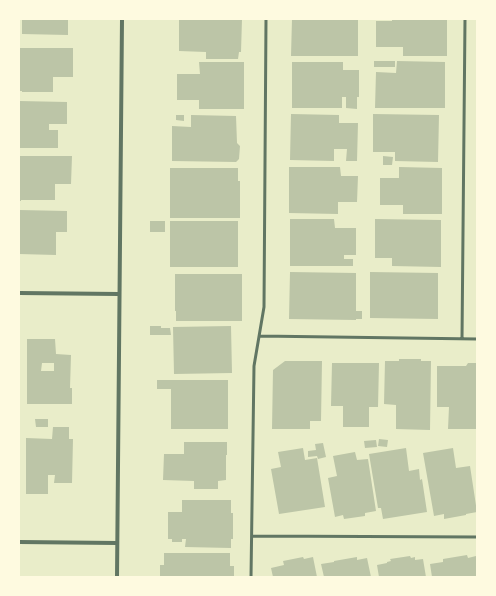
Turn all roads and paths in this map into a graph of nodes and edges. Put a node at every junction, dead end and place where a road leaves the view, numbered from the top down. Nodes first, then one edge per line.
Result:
1 (122, 19) edge
2 (266, 19) edge
3 (465, 19) edge
4 (19, 293) edge
5 (119, 294) junction
6 (260, 336) junction
7 (462, 339) junction
8 (477, 339) edge
9 (252, 536) junction
10 (477, 537) edge
11 (19, 542) edge
12 (117, 543) junction
13 (117, 577) edge
14 (251, 577) edge

1 - 5 street
2 - 6 lane
3 - 7 lane
4 - 5 street
5 - 12 street
6 - 7 lane
6 - 9 lane
7 - 8 lane
9 - 10 lane
9 - 14 lane
11 - 12 street
12 - 13 street

